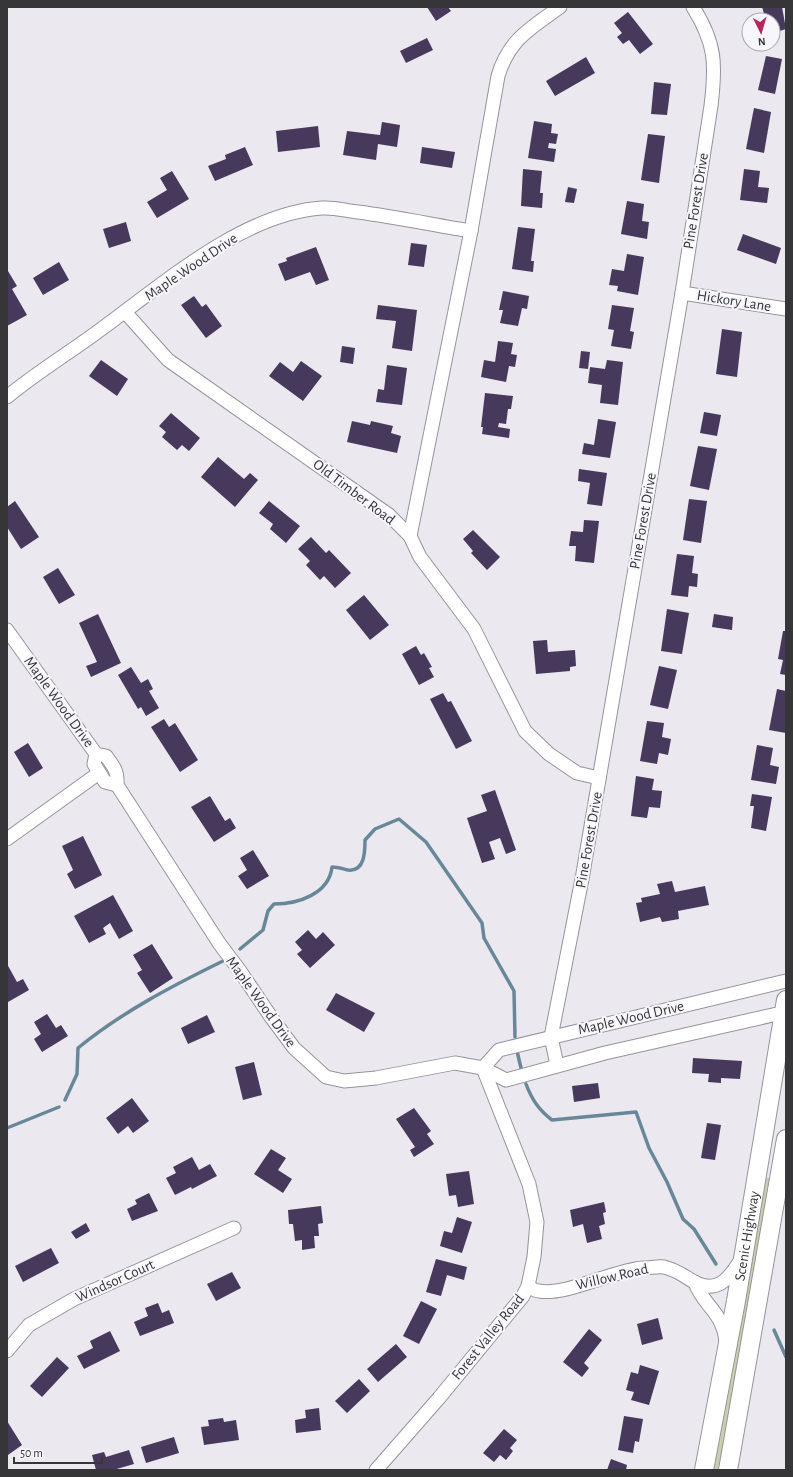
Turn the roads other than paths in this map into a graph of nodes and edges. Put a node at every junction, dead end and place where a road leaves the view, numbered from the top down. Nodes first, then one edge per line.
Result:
1 (560, 7) edge
2 (694, 7) edge
3 (471, 231) junction
4 (682, 293) junction
5 (786, 310) edge
6 (126, 312) junction
7 (7, 397) edge
8 (410, 536) junction
9 (7, 630) edge
10 (96, 754) junction
11 (99, 773) junction
12 (599, 778) junction
13 (117, 785) junction
14 (7, 839) edge
15 (786, 981) edge
16 (785, 1008) edge
17 (551, 1037) junction
18 (557, 1065) junction
19 (483, 1068) junction
20 (786, 1139) edge
21 (780, 1209) edge
22 (234, 1228) dead end
23 (744, 1254) junction
24 (695, 1282) junction
25 (528, 1286) junction
26 (727, 1348) junction
27 (7, 1351) edge
28 (376, 1470) edge
29 (704, 1470) edge
30 (728, 1470) edge

1 - 3 street
2 - 4 street, Pine Forest Drive
3 - 6 street, Maple Wood Drive
3 - 8 street
4 - 5 street, Hickory Lane
4 - 12 street, Pine Forest Drive
6 - 7 street, Maple Wood Drive
6 - 8 street, Old Timber Road
8 - 12 street, Old Timber Road
9 - 10 street, Maple Wood Drive
10 - 11 street, Maple Wood Drive
10 - 13 street, Maple Wood Drive
11 - 13 street, Maple Wood Drive
11 - 14 street
12 - 17 street, Pine Forest Drive
13 - 19 street, Maple Wood Drive
15 - 17 street, Maple Wood Drive
16 - 18 street, Maple Wood Drive
16 - 23 highway, Scenic Highway
17 - 18 street
17 - 19 street, Maple Wood Drive
18 - 19 street, Maple Wood Drive
19 - 25 street, Forest Valley Road
20 - 21 highway, Scenic Highway
21 - 30 highway, Scenic Highway
22 - 27 street, Windsor Court
23 - 24 street
23 - 26 highway, Scenic Highway
24 - 25 street, Willow Road
24 - 26 street
25 - 28 street, Forest Valley Road
26 - 29 highway, Scenic Highway

